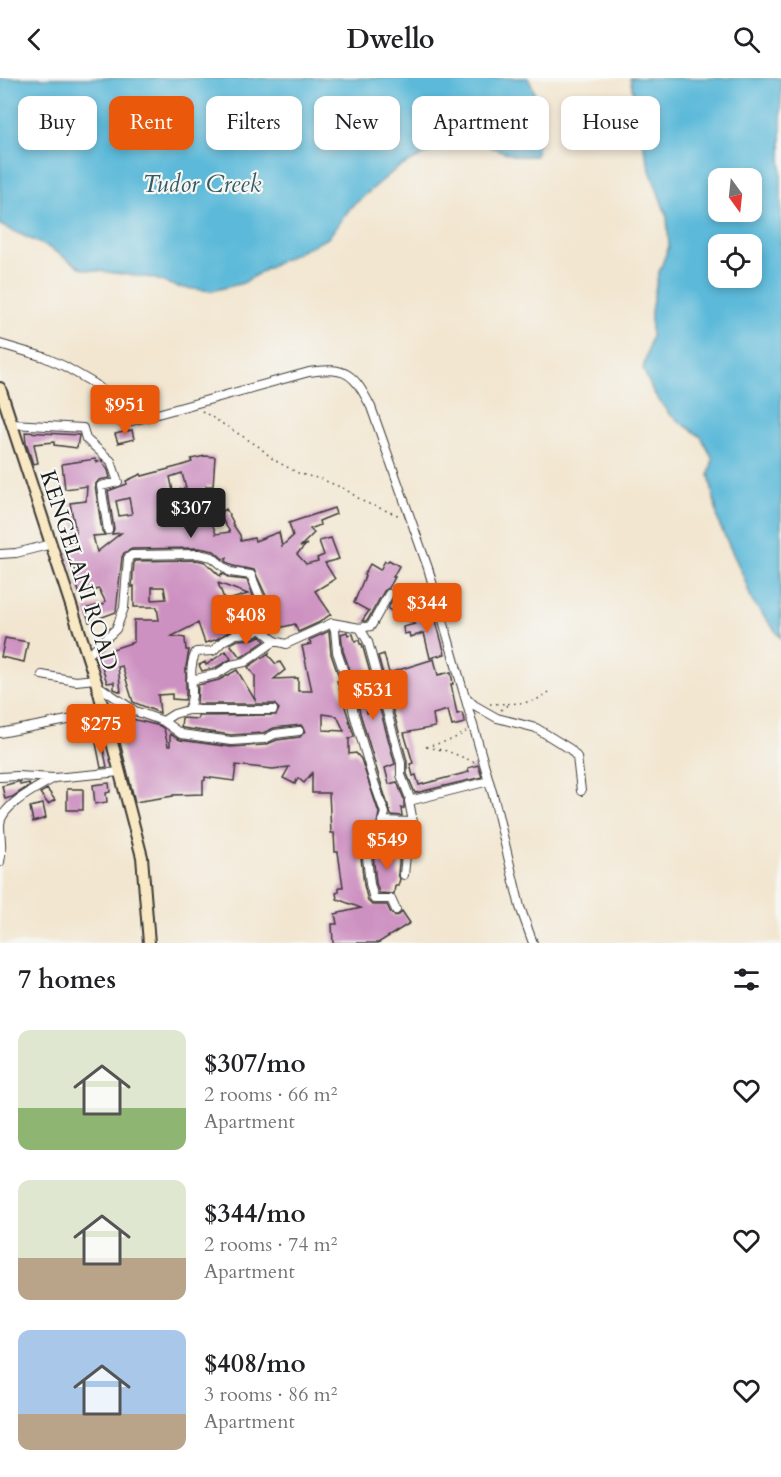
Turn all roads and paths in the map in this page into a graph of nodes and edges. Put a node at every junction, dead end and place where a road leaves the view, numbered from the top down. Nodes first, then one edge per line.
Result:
1 (0, 344) edge
2 (0, 388) edge
3 (191, 404) junction
4 (12, 424) junction
5 (411, 521) junction
6 (108, 530) dead end
7 (52, 544) junction
8 (0, 554) edge
9 (389, 594) dead end
10 (332, 623) junction
11 (360, 628) junction
12 (261, 629) junction
13 (275, 641) junction
14 (88, 655) junction
15 (42, 675) dead end
16 (191, 680) junction
17 (96, 682) junction
18 (549, 692) dead end
19 (467, 698) junction
20 (188, 710) junction
21 (273, 710) dead end
22 (104, 713) junction
23 (163, 721) junction
24 (299, 731) dead end
25 (0, 733) edge
26 (426, 747) dead end
27 (485, 768) junction
28 (120, 772) junction
29 (0, 777) edge
30 (54, 778) junction
31 (489, 781) junction
32 (581, 791) dead end
33 (411, 801) junction
34 (382, 820) junction
35 (380, 836) junction
36 (0, 862) edge
37 (405, 875) dead end
38 (396, 910) dead end
39 (149, 943) edge
40 (533, 943) edge

1 - 3 street
2 - 4 main road, KENGELANI ROAD
3 - 5 path
3 - 5 street
4 - 6 street
4 - 7 main road, KENGELANI ROAD
5 - 19 street
7 - 8 street
7 - 14 main road, KENGELANI ROAD
9 - 11 street
10 - 11 street
10 - 13 street
10 - 34 street
11 - 33 street
12 - 13 street
12 - 14 street
12 - 16 street
13 - 16 street
14 - 17 main road, KENGELANI ROAD
15 - 17 street
16 - 20 street
17 - 22 main road, KENGELANI ROAD
17 - 23 street
18 - 19 path
19 - 27 street
19 - 32 street
20 - 21 street
20 - 23 street
22 - 25 street
22 - 28 main road, KENGELANI ROAD
23 - 24 street
26 - 27 path
27 - 31 street
28 - 30 street
28 - 39 main road, KENGELANI ROAD
29 - 30 street
30 - 36 street
31 - 33 street
31 - 40 street
33 - 34 street
34 - 35 street
35 - 37 street
35 - 38 street

